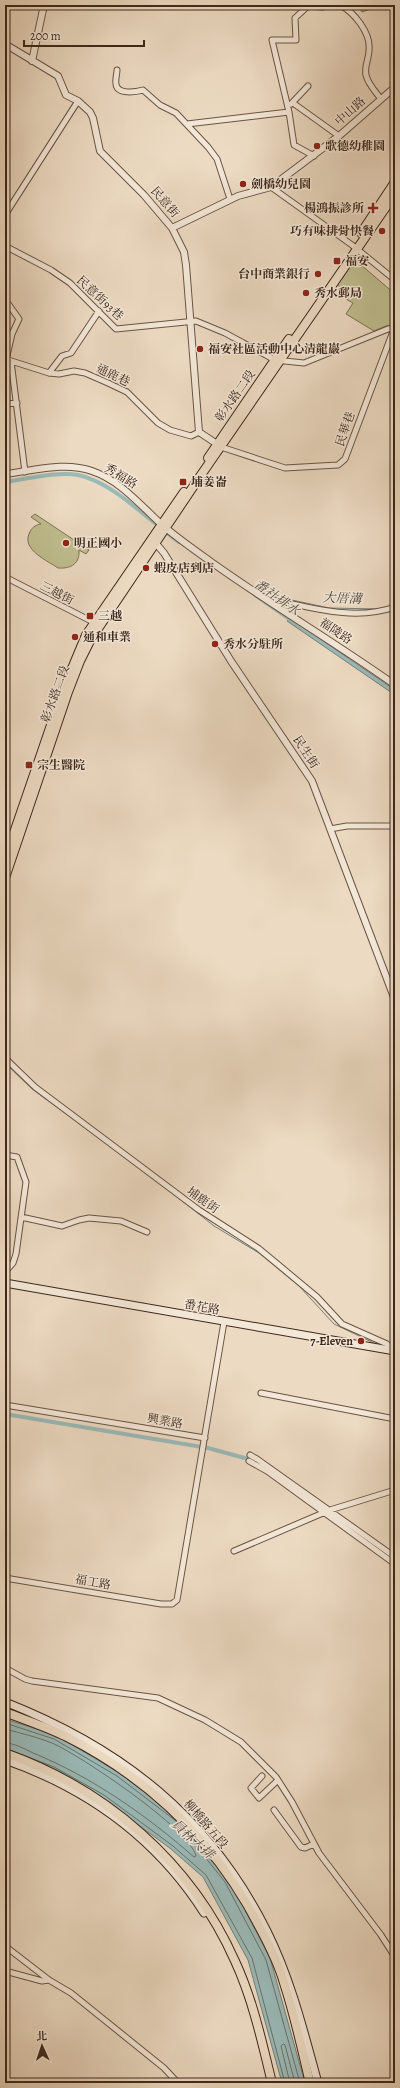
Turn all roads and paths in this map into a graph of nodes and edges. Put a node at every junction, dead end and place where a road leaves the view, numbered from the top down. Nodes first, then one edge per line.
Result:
1 (44, 5) edge
2 (329, 5) edge
3 (340, 5) edge
4 (5, 44) edge
5 (32, 61) junction
6 (117, 70) dead end
7 (308, 86) dead end
8 (395, 87) edge
9 (381, 99) junction
10 (78, 101) junction
11 (293, 103) junction
12 (288, 109) junction
13 (188, 124) junction
14 (339, 136) junction
15 (314, 156) junction
16 (395, 182) edge
17 (271, 187) junction
18 (395, 194) edge
19 (230, 199) junction
20 (5, 215) edge
21 (172, 228) junction
22 (5, 246) edge
23 (354, 246) junction
24 (395, 280) edge
25 (5, 303) edge
26 (98, 312) junction
27 (190, 322) junction
28 (395, 328) edge
29 (395, 332) edge
30 (7, 360) edge
31 (277, 360) junction
32 (49, 373) junction
33 (17, 402) junction
34 (5, 404) edge
35 (199, 432) junction
36 (219, 445) junction
37 (25, 472) junction
38 (5, 474) edge
39 (163, 528) junction
40 (154, 542) junction
41 (5, 577) edge
42 (264, 598) junction
43 (395, 607) edge
44 (97, 624) junction
45 (395, 685) edge
46 (40, 764) junction
47 (395, 826) edge
48 (330, 829) junction
49 (5, 859) edge
50 (5, 878) edge
51 (395, 1000) edge
52 (5, 1058) edge
53 (5, 1155) edge
54 (21, 1218) junction
55 (147, 1232) dead end
56 (5, 1272) edge
57 (5, 1283) edge
58 (224, 1322) junction
59 (394, 1351) edge
60 (261, 1393) dead end
61 (5, 1405) edge
62 (395, 1418) edge
63 (205, 1438) junction
64 (250, 1455) dead end
65 (249, 1461) dead end
66 (395, 1490) edge
67 (327, 1511) junction
68 (234, 1551) dead end
69 (395, 1557) edge
70 (395, 1564) edge
71 (5, 1578) edge
72 (5, 1668) edge
73 (5, 1702) edge
74 (5, 1707) edge
75 (5, 1712) edge
76 (45, 1728) junction
77 (5, 1753) edge
78 (5, 1760) edge
79 (262, 1776) dead end
80 (277, 1781) junction
81 (93, 1795) junction
82 (274, 1810) dead end
83 (314, 1844) junction
84 (5, 1946) edge
85 (395, 1957) edge
86 (5, 1972) edge
87 (49, 1980) junction
88 (178, 2083) edge
89 (269, 2083) edge
90 (272, 2083) edge
91 (310, 2083) edge
92 (318, 2083) edge

1 - 5 street
2 - 12 street
3 - 9 street
4 - 5 street, 民意街
5 - 10 street, 民意街
6 - 13 street
7 - 11 street
8 - 9 street, 中山路
9 - 14 street, 中山路
10 - 20 street
10 - 21 street, 民意街
11 - 12 street
11 - 14 street
12 - 13 street
12 - 15 street
13 - 19 street
14 - 15 street, 中山路
15 - 17 street, 中山路
16 - 23 main road, 彰水路二段
17 - 19 street, 中山路
17 - 23 street
18 - 23 main road, 彰水路二段
19 - 21 street, 中山路
21 - 27 street, 民意街
22 - 26 street, 民意街93巷
23 - 24 street
23 - 31 main road, 彰水路二段
25 - 30 street
26 - 27 street, 民意街93巷
26 - 32 street
27 - 31 street, 民意街93巷
27 - 35 street, 民意街
28 - 31 street
29 - 36 street, 民華巷
30 - 32 street, 通鹿巷
30 - 33 street
31 - 36 main road, 彰水路二段
32 - 35 street, 通鹿巷
33 - 34 street
33 - 37 street
35 - 36 street
36 - 39 main road, 彰水路二段
37 - 38 street, 秀福路
37 - 39 street, 秀福路
39 - 40 main road, 彰水路二段
39 - 42 street, 福陵路
40 - 44 main road, 彰水路二段
40 - 48 street, 民生街
41 - 44 street, 三越街
42 - 43 street
42 - 45 street, 福陵路
44 - 46 main road, 彰水路二段
46 - 49 main road, 彰水路二段
46 - 50 main road, 彰水路二段
47 - 48 street
48 - 51 street, 民生街
52 - 59 street, 埔鹿街
53 - 54 street
54 - 55 street
54 - 56 street
57 - 58 main road, 番花路
58 - 59 main road, 番花路
58 - 63 street
60 - 62 street
61 - 63 street, 興業路
63 - 71 street, 福工路
64 - 67 street
65 - 67 street
66 - 67 street
67 - 68 street
67 - 69 street
67 - 70 street
72 - 80 street
73 - 92 main road, 柳橋路五段
74 - 76 main road
75 - 76 main road
76 - 91 main road
77 - 81 main road
78 - 81 main road
78 - 89 main road
79 - 80 street
80 - 83 street
81 - 90 main road
82 - 83 street
83 - 85 street
84 - 87 street
86 - 87 street
87 - 88 street

